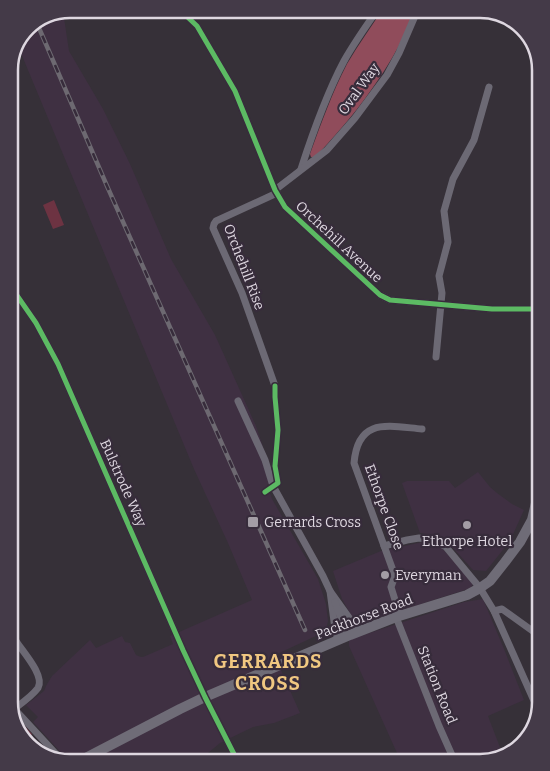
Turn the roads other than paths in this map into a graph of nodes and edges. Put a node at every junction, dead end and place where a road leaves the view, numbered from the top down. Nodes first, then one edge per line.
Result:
1 (189, 18) edge
2 (372, 18) edge
3 (414, 18) edge
4 (489, 87) dead end
5 (301, 169) junction
6 (276, 192) junction
7 (18, 297) edge
8 (440, 304) junction
9 (532, 309) edge
10 (436, 357) dead end
11 (276, 386) dead end
12 (238, 401) dead end
13 (422, 429) dead end
14 (532, 520) edge
15 (384, 546) junction
16 (480, 588) junction
17 (330, 590) junction
18 (494, 611) junction
19 (398, 617) junction
20 (360, 631) junction
21 (532, 631) edge
22 (340, 639) junction
23 (18, 643) edge
24 (532, 696) edge
25 (205, 697) junction
26 (18, 702) edge
27 (19, 713) edge
28 (54, 751) edge
29 (95, 753) edge
30 (234, 753) edge
31 (451, 754) edge

1 - 6 street, Orchehill Avenue
2 - 5 street, Oval Way
3 - 5 street, Oval Way
4 - 8 street
5 - 6 street, Oval Way
6 - 8 street, Orchehill Avenue
6 - 11 street, Orchehill Rise
7 - 25 street, Bulstrode Way
8 - 9 street, Orchehill Avenue
8 - 10 street
12 - 17 street
13 - 15 street, Ethorpe Close
14 - 16 main road, Packhorse Road
15 - 16 street
15 - 19 street, Ethorpe Close
16 - 18 street
16 - 19 main road, Packhorse Road
17 - 20 street
17 - 22 street
18 - 21 street
18 - 24 street
19 - 20 main road, Packhorse Road
19 - 31 street, Station Road
20 - 22 main road, Packhorse Road
22 - 25 main road, Packhorse Road
23 - 26 street
25 - 29 main road, Packhorse Road
25 - 30 street, Bulstrode Way
27 - 28 street

